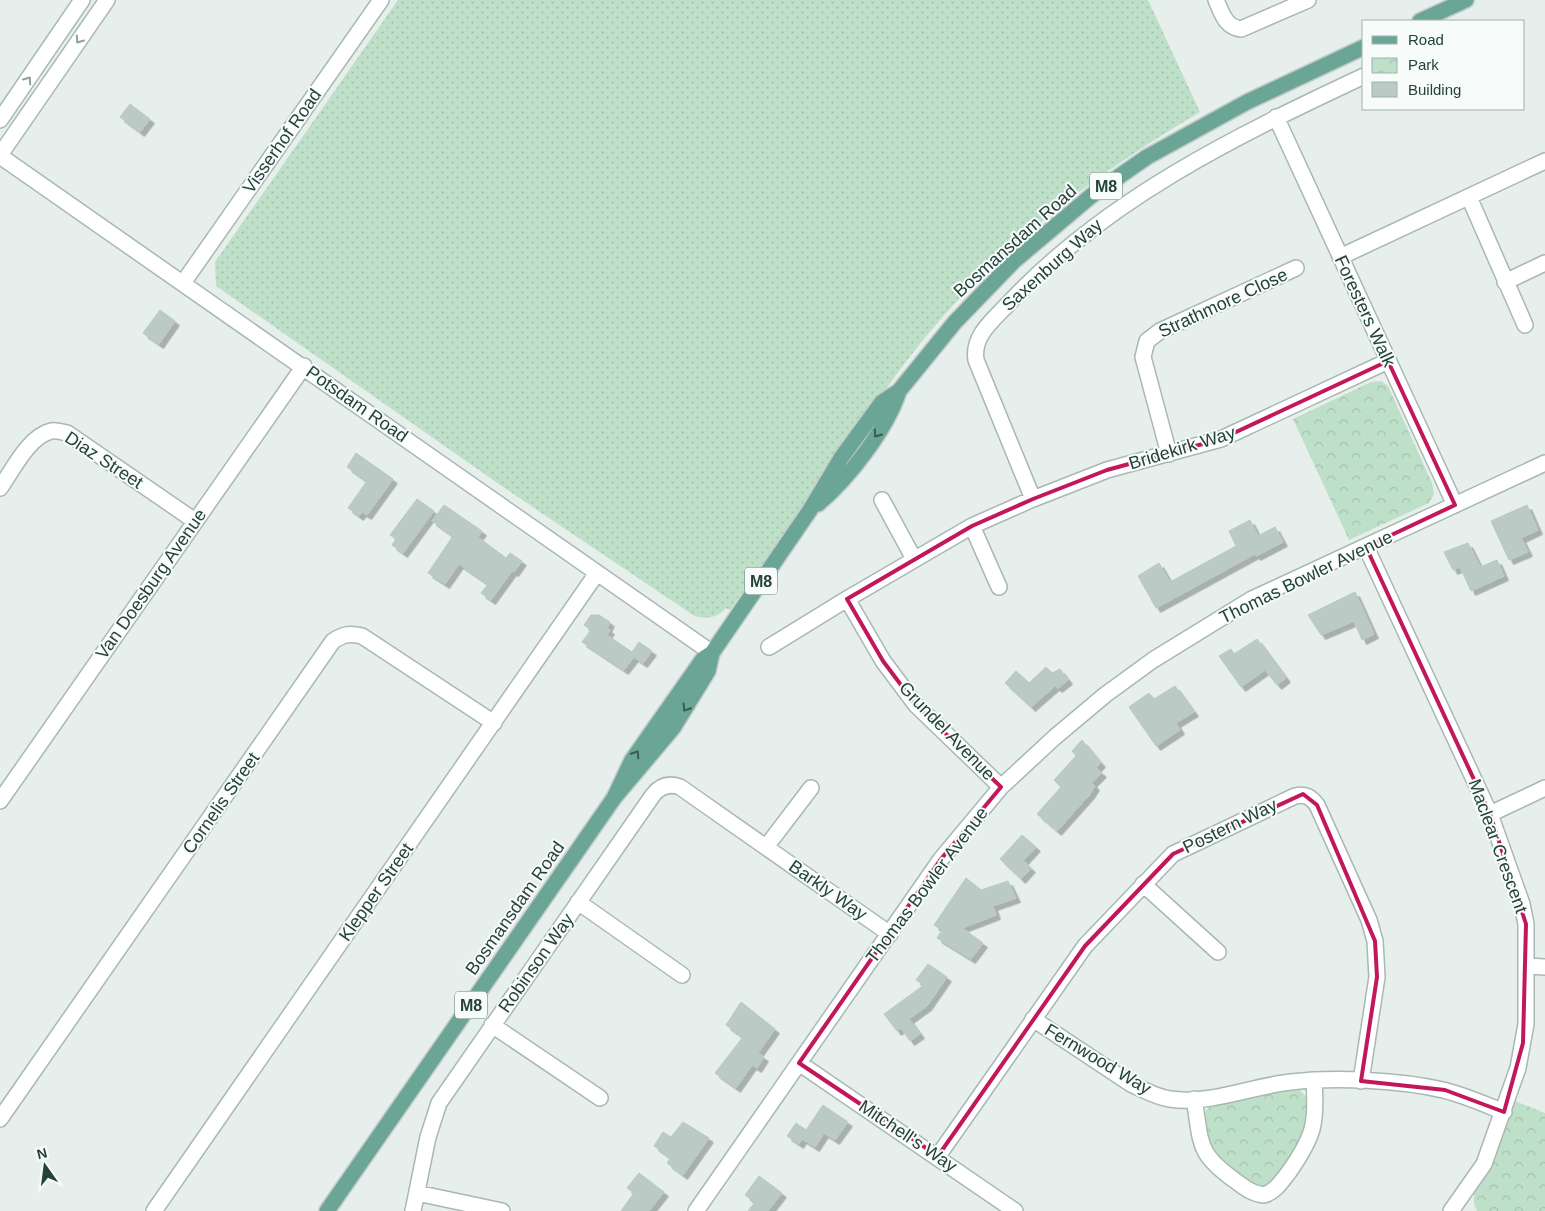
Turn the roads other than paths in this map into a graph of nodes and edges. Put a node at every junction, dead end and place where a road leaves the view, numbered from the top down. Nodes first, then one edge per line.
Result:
1 (82, 0) edge
2 (107, 0) edge
3 (381, 0) edge
4 (1216, 0) edge
5 (1308, 0) edge
6 (1466, 0) edge
7 (1422, 20) edge
8 (1362, 48) edge
9 (1362, 77) edge
10 (1276, 117) junction
11 (0, 120) edge
12 (0, 155) edge
13 (1545, 161) edge
14 (1469, 197) junction
15 (1340, 257) junction
16 (1545, 263) edge
17 (1296, 268) dead end
18 (1505, 282) junction
19 (184, 283) junction
20 (1525, 325) dead end
21 (1388, 361) junction
22 (304, 366) junction
23 (1169, 454) junction
24 (1545, 463) edge
25 (0, 488) edge
26 (1033, 499) junction
27 (882, 500) dead end
28 (1455, 505) junction
29 (194, 521) junction
30 (972, 526) junction
31 (1366, 547) junction
32 (914, 559) junction
33 (597, 573) junction
34 (999, 587) dead end
35 (847, 599) junction
36 (769, 647) dead end
37 (712, 653) junction
38 (494, 724) junction
39 (666, 785) joint
40 (1001, 786) junction
41 (811, 788) dead end
42 (1545, 788) edge
43 (0, 801) edge
44 (1490, 814) junction
45 (766, 847) junction
46 (1143, 884) junction
47 (578, 902) junction
48 (890, 934) junction
49 (1218, 952) dead end
50 (1527, 966) junction
51 (1545, 967) edge
52 (682, 975) dead end
53 (1033, 1019) junction
54 (492, 1025) junction
55 (800, 1063) junction
56 (1314, 1081) junction
57 (1362, 1081) junction
58 (600, 1098) dead end
59 (1194, 1099) junction
60 (1504, 1112) junction
61 (0, 1119) edge
62 (938, 1156) junction
63 (417, 1193) junction
64 (1456, 1210) edge
65 (154, 1211) edge
66 (327, 1211) edge
67 (413, 1211) edge
68 (502, 1211) edge
69 (696, 1211) edge
70 (1016, 1211) edge

11 -> 1 street
2 -> 12 street
3 - 19 street, Visserhof Road
4 - 5 street
6 - 7 main road
8 - 37 main road, Bosmansdam Road / M8
9 - 10 street, Saxenburg Way
10 - 15 street, Foresters Walk
10 - 26 street, Saxenburg Way
12 - 19 street, Potsdam Road
13 - 14 street
14 - 15 street
14 - 18 street
15 - 21 street, Foresters Walk
16 - 18 street
17 - 23 street, Strathmore Close
18 - 20 street
19 - 22 street, Potsdam Road
21 - 23 street, Bridekirk Way
21 - 28 street, Foresters Walk
22 - 29 street, Van Doesburg Avenue
22 - 33 street, Potsdam Road
23 - 26 street, Bridekirk Way
24 - 28 street, Thomas Bowler Avenue
25 - 29 street, Diaz Street
26 - 30 street, Bridekirk Way
27 - 32 street
28 - 31 street, Thomas Bowler Avenue
29 - 43 street, Van Doesburg Avenue
30 - 32 street, Bridekirk Way
30 - 34 street
31 - 40 street, Thomas Bowler Avenue
31 - 44 street, Maclear Crescent
32 - 35 street, Bridekirk Way
33 - 37 street, Potsdam Road
33 - 38 street, Klepper Street
35 - 36 street, Bridekirk Way
35 - 40 street, Grundel Avenue
37 - 66 main road, Bosmansdam Road / M8
38 - 61 street, Cornelis Street
38 - 65 street, Klepper Street
39 - 45 street, Barkly Way
39 - 47 street, Robinson Way
40 - 48 street, Thomas Bowler Avenue
41 - 45 street
42 - 44 street
44 - 50 street, Maclear Crescent
45 - 48 street, Barkly Way
46 - 49 street
46 - 53 street, Postern Way
46 - 57 street, Postern Way
47 - 52 street
47 - 54 street, Robinson Way
48 - 55 street, Thomas Bowler Avenue
50 - 51 street
50 - 60 street, Maclear Crescent
53 - 59 street, Fernwood Way
53 - 62 street, Postern Way
54 - 58 street
54 - 63 street, Robinson Way
55 - 62 street, Mitchell's Way
55 - 69 street, Thomas Bowler Avenue
56 - 57 street, Fernwood Way
56 - 59 street, Fernwood Way
56 - 59 street
57 - 60 street, Fernwood Way
60 - 64 street, Maclear Crescent
62 - 70 street, Mitchell's Way
63 - 67 street, Robinson Way
63 - 68 street

